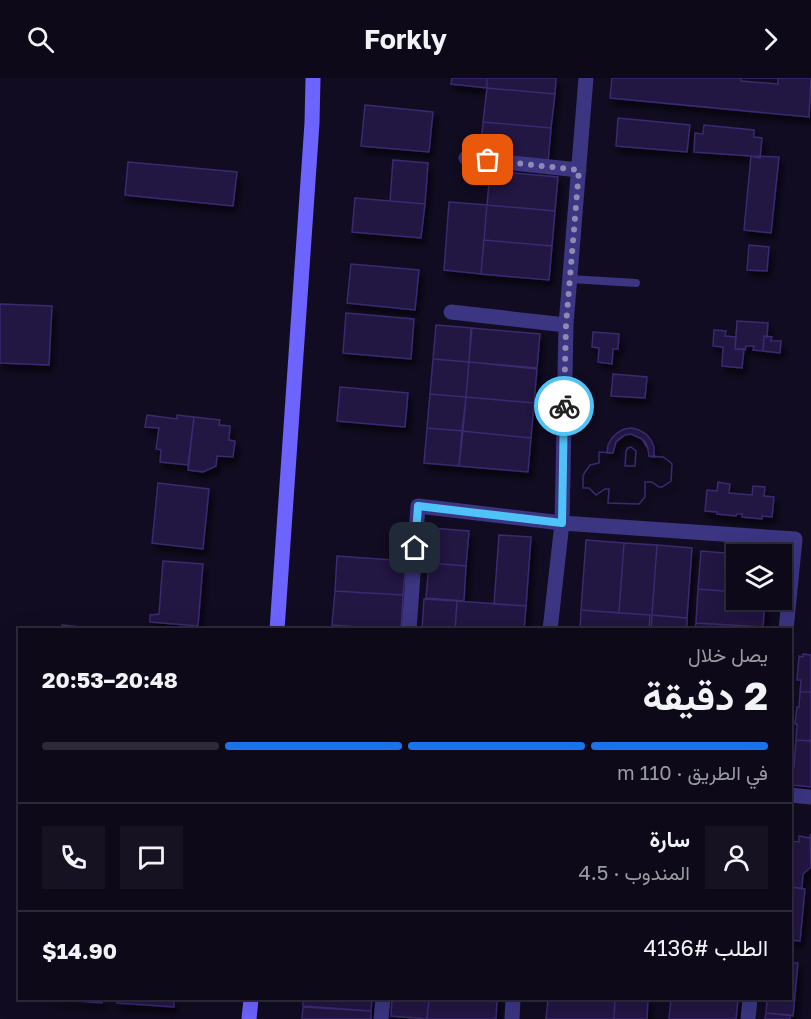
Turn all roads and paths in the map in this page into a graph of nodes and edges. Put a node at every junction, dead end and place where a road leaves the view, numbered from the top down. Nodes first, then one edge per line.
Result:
1 (313, 78) edge
2 (586, 78) edge
3 (466, 158) dead end
4 (579, 170) junction
5 (570, 279) junction
6 (636, 283) dead end
7 (451, 312) dead end
8 (566, 325) junction
9 (562, 523) junction
10 (277, 628) edge
11 (410, 628) edge
12 (550, 628) edge
13 (786, 628) edge
14 (792, 795) edge
15 (811, 797) edge
16 (251, 1000) edge
17 (383, 1000) edge
18 (513, 1000) edge
19 (750, 1000) edge
20 (249, 1019) edge
21 (381, 1019) edge
22 (512, 1019) edge
23 (748, 1019) edge

1 - 10 street
2 - 4 street
3 - 4 street
4 - 5 street
5 - 6 lane
5 - 8 street
7 - 8 street
8 - 9 street
9 - 11 street
9 - 12 street
9 - 13 street
14 - 15 street
16 - 20 street
17 - 21 street
18 - 22 street
19 - 23 street

